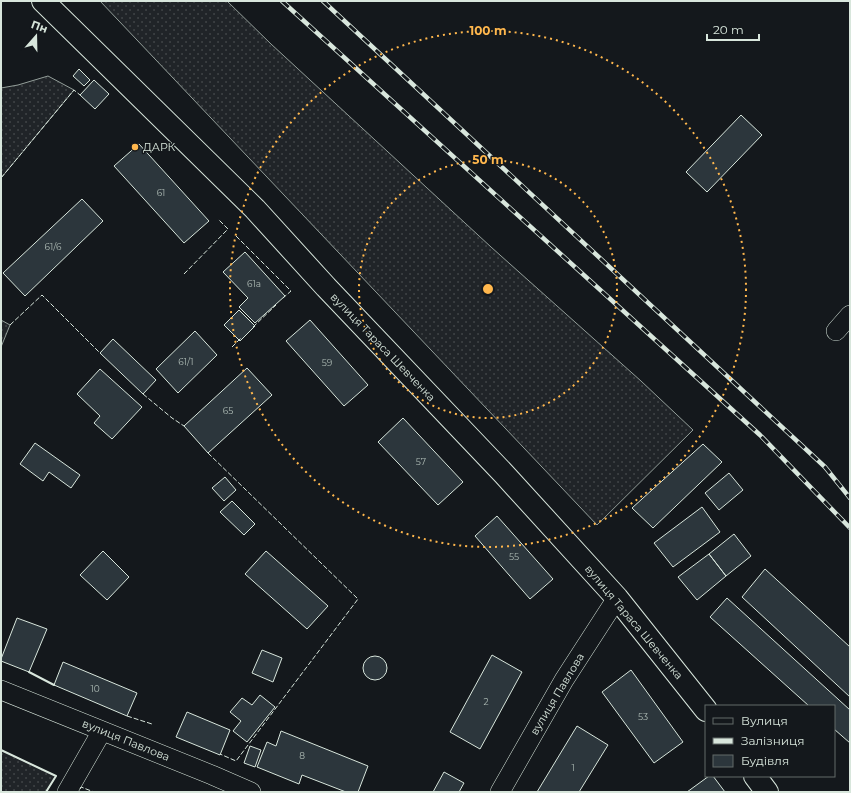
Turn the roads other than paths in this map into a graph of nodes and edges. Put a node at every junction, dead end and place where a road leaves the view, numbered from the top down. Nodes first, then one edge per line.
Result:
1 (43, 1) edge
2 (850, 315) edge
3 (836, 331) dead end
4 (617, 598) junction
5 (1, 690) edge
6 (705, 709) edge
7 (102, 731) junction
8 (757, 777) edge
9 (67, 792) edge
10 (251, 792) edge
11 (500, 792) edge
12 (767, 792) edge

1 - 4 main road, вулиця Тараса Шевченка
2 - 3 street
4 - 6 main road, вулиця Тараса Шевченка
4 - 11 street, вулиця Павлова
5 - 7 street, вулиця Павлова
7 - 9 street
7 - 10 street, вулиця Павлова
8 - 12 main road

